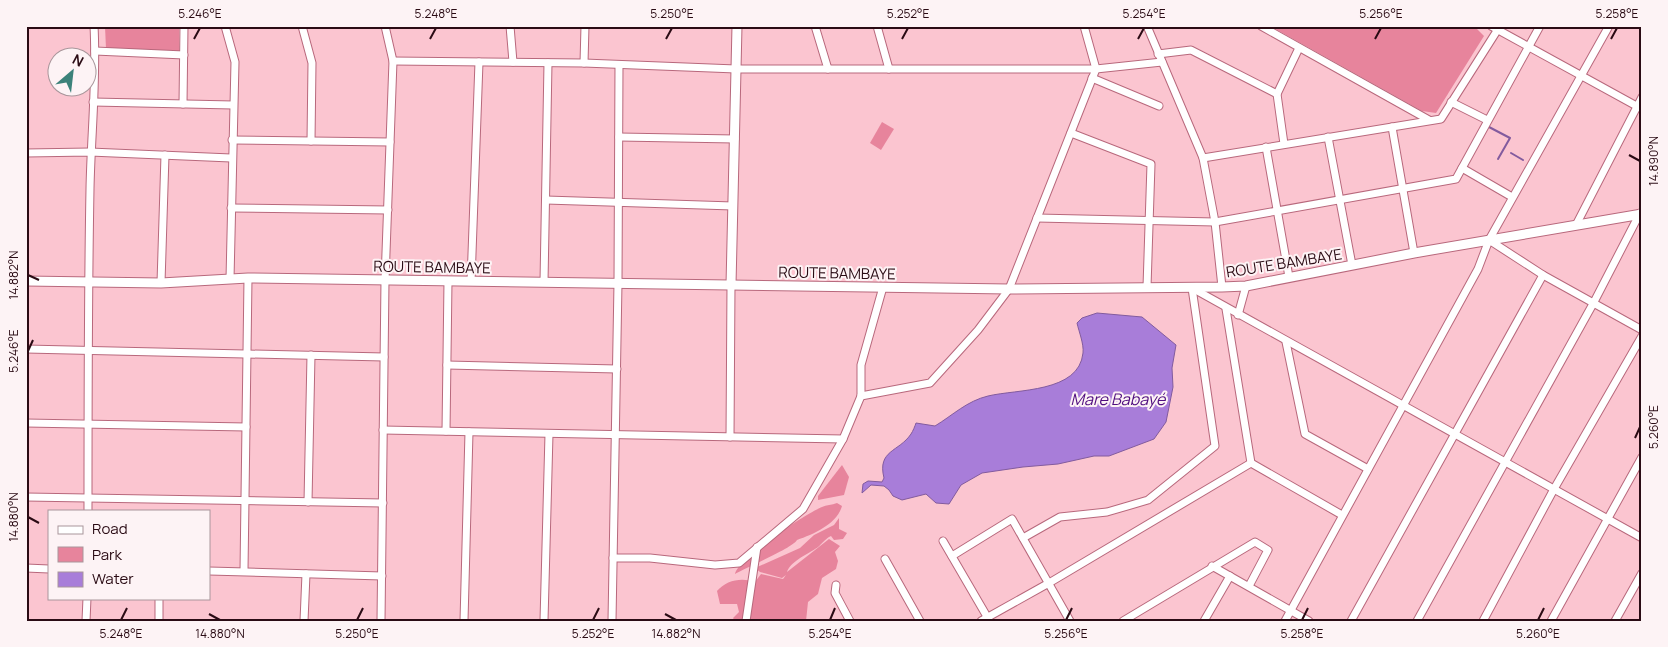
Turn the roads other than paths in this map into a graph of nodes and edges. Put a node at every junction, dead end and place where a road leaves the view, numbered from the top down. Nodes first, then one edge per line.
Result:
1 (94, 26) edge
2 (184, 26) edge
3 (225, 26) edge
4 (302, 26) edge
5 (385, 26) edge
6 (510, 26) edge
7 (585, 26) edge
8 (737, 26) edge
9 (814, 26) edge
10 (877, 26) edge
11 (1084, 26) edge
12 (1147, 26) edge
13 (1261, 26) edge
14 (1540, 26) edge
15 (1608, 26) edge
16 (1496, 27) edge
17 (1529, 47) junction
18 (96, 48) edge
19 (1300, 48) junction
20 (98, 51) edge
21 (1158, 54) junction
22 (184, 55) junction
23 (392, 61) junction
24 (479, 62) junction
25 (513, 62) junction
26 (1162, 62) junction
27 (548, 63) junction
28 (584, 63) junction
29 (619, 65) junction
30 (736, 69) junction
31 (828, 69) junction
32 (889, 69) junction
33 (1096, 70) junction
34 (1582, 76) junction
35 (1092, 78) junction
36 (1277, 94) junction
37 (1642, 97) edge
38 (93, 98) edge
39 (93, 102) junction
40 (1451, 102) junction
41 (183, 104) junction
42 (233, 105) junction
43 (1159, 106) dead end
44 (1639, 108) edge
45 (1429, 120) junction
46 (1487, 120) junction
47 (1392, 126) junction
48 (1071, 133) junction
49 (619, 137) junction
50 (1328, 137) junction
51 (735, 139) junction
52 (232, 140) junction
53 (311, 141) junction
54 (390, 142) junction
55 (1284, 144) junction
56 (1266, 147) junction
57 (90, 152) junction
58 (26, 153) edge
59 (165, 155) junction
60 (231, 158) junction
61 (1203, 158) junction
62 (1462, 168) junction
63 (1402, 187) junction
64 (1512, 197) junction
65 (1340, 198) junction
66 (546, 200) junction
67 (618, 202) junction
68 (733, 206) junction
69 (231, 208) junction
70 (388, 210) junction
71 (1277, 210) junction
72 (1641, 213) edge
73 (1037, 218) junction
74 (1149, 219) junction
75 (1215, 222) junction
76 (1576, 225) junction
77 (1489, 240) junction
78 (1414, 254) junction
79 (1352, 265) junction
80 (1543, 275) junction
81 (1289, 277) junction
82 (248, 278) junction
83 (230, 279) junction
84 (385, 280) junction
85 (26, 281) edge
86 (448, 281) junction
87 (471, 281) junction
88 (88, 282) junction
89 (544, 282) junction
90 (161, 283) junction
91 (618, 283) junction
92 (732, 285) junction
93 (1246, 286) junction
94 (884, 287) junction
95 (1147, 287) junction
96 (1222, 287) junction
97 (1192, 288) junction
98 (1009, 289) junction
99 (1594, 302) junction
100 (1226, 308) junction
101 (1238, 315) junction
102 (1642, 330) edge
103 (1642, 336) edge
104 (1286, 342) junction
105 (26, 349) edge
106 (89, 350) junction
107 (247, 354) junction
108 (311, 355) junction
109 (384, 357) junction
110 (447, 365) junction
111 (616, 370) junction
112 (861, 396) junction
113 (1402, 406) junction
114 (26, 423) edge
115 (88, 424) junction
116 (246, 427) junction
117 (383, 430) junction
118 (446, 432) junction
119 (469, 432) junction
120 (549, 434) junction
121 (1454, 434) junction
122 (615, 435) junction
123 (730, 437) junction
124 (843, 439) junction
125 (1642, 457) edge
126 (1504, 462) junction
127 (1251, 463) junction
128 (1368, 469) junction
129 (1554, 490) junction
130 (26, 497) edge
131 (88, 499) junction
132 (243, 501) junction
133 (308, 502) junction
134 (383, 503) junction
135 (88, 510) edge
136 (1342, 515) junction
137 (1608, 519) junction
138 (1023, 538) junction
139 (1642, 538) edge
140 (943, 541) dead end
141 (757, 547) junction
142 (952, 556) junction
143 (613, 558) junction
144 (885, 559) dead end
145 (1212, 566) junction
146 (26, 568) edge
147 (48, 569) edge
148 (210, 571) edge
149 (244, 571) junction
150 (1642, 573) edge
151 (306, 574) junction
152 (382, 576) junction
153 (1230, 576) junction
154 (1049, 583) junction
155 (836, 584) dead end
156 (1249, 586) junction
157 (87, 600) edge
158 (159, 600) edge
159 (1290, 611) junction
160 (986, 620) edge
161 (86, 621) edge
162 (159, 621) edge
163 (304, 621) edge
164 (381, 621) edge
165 (464, 621) edge
166 (544, 621) edge
167 (612, 621) edge
168 (746, 621) edge
169 (850, 621) edge
170 (920, 621) edge
171 (1070, 621) edge
172 (1122, 621) edge
173 (1204, 621) edge
174 (1285, 621) edge
175 (1309, 621) edge
176 (1351, 621) edge
177 (1417, 621) edge
178 (1483, 621) edge
179 (1551, 621) edge
180 (1615, 621) edge

1 - 18 street
2 - 22 street
3 - 42 street
4 - 53 street
5 - 23 street
6 - 25 street
7 - 28 street
8 - 30 street
9 - 31 street
10 - 32 street
11 - 33 street
12 - 21 street
13 - 19 street
14 - 17 street
15 - 34 street
16 - 17 street
16 - 40 street
17 - 34 street
17 - 46 street
19 - 36 street
19 - 45 street
20 - 22 street
21 - 26 street
21 - 36 street
22 - 41 street
23 - 24 street
23 - 54 street
24 - 25 street
24 - 87 street
25 - 27 street
26 - 33 street
26 - 61 street
27 - 28 street
27 - 66 street
28 - 29 street
29 - 30 street
29 - 49 street
30 - 31 street
30 - 51 street
31 - 32 street
32 - 33 street
33 - 35 street
34 - 44 street
34 - 64 street
35 - 43 street
35 - 48 street
36 - 55 street
37 - 44 street
38 - 39 street
39 - 41 street
39 - 57 street
40 - 45 street
40 - 46 street
41 - 42 street
42 - 52 street
44 - 76 street
45 - 47 street
46 - 62 street
47 - 50 street
47 - 63 street
48 - 73 street
48 - 74 street
49 - 51 street
49 - 67 street
50 - 55 street
50 - 65 street
51 - 68 street
52 - 53 street
52 - 60 street
53 - 54 street
54 - 70 street
55 - 56 street
56 - 61 street
56 - 71 street
57 - 58 street
57 - 59 street
57 - 88 street
59 - 60 street
59 - 90 street
60 - 69 street
61 - 75 street
62 - 63 street
62 - 64 street
63 - 65 street
63 - 78 street
64 - 77 street
65 - 71 street
65 - 79 street
66 - 67 street
66 - 89 street
67 - 68 street
67 - 91 street
68 - 92 street
69 - 70 street
69 - 83 street
70 - 84 street
71 - 75 street
71 - 81 street
72 - 76 street, ROUTE BAMBAYE
72 - 99 street
73 - 74 street
73 - 98 street
74 - 75 street
74 - 95 street
75 - 96 street
76 - 77 street, ROUTE BAMBAYE
77 - 78 street, ROUTE BAMBAYE
77 - 80 street
77 - 113 street
78 - 79 street, ROUTE BAMBAYE
79 - 81 street, ROUTE BAMBAYE
80 - 99 street
80 - 121 street
81 - 93 street, ROUTE BAMBAYE
82 - 83 street, ROUTE BAMBAYE
82 - 84 street, ROUTE BAMBAYE
82 - 107 street
83 - 90 street, ROUTE BAMBAYE
84 - 86 street, ROUTE BAMBAYE
84 - 109 street
85 - 88 street, ROUTE BAMBAYE
86 - 87 street, ROUTE BAMBAYE
86 - 110 street
87 - 89 street, ROUTE BAMBAYE
88 - 90 street, ROUTE BAMBAYE
88 - 106 street
89 - 91 street, ROUTE BAMBAYE
91 - 92 street, ROUTE BAMBAYE
91 - 111 street
92 - 94 street, ROUTE BAMBAYE
92 - 123 street
93 - 96 street, ROUTE BAMBAYE
93 - 101 street
94 - 98 street, ROUTE BAMBAYE
94 - 112 street
95 - 97 street, ROUTE BAMBAYE
95 - 98 street, ROUTE BAMBAYE
96 - 97 street, ROUTE BAMBAYE
97 - 100 street
97 - 138 street
98 - 112 street
99 - 102 street
99 - 126 street
100 - 101 street
100 - 127 street
101 - 104 street
103 - 129 street
104 - 113 street
104 - 128 street
105 - 106 street
106 - 107 street
106 - 115 street
107 - 108 street
107 - 116 street
108 - 109 street
108 - 133 street
109 - 117 street
110 - 111 street
110 - 118 street
111 - 122 street
112 - 124 street
113 - 121 street
113 - 128 street
114 - 115 street
115 - 116 street
115 - 131 street
116 - 132 street
117 - 118 street
117 - 134 street
118 - 119 street
119 - 120 street
119 - 165 street
120 - 122 street
120 - 166 street
121 - 126 street
121 - 176 street
122 - 123 street
122 - 143 street
123 - 124 street
124 - 141 street
125 - 137 street
126 - 129 street
126 - 177 street
127 - 136 street
127 - 154 street
128 - 136 street
129 - 137 street
129 - 178 street
130 - 131 street
131 - 132 street
131 - 135 street
132 - 133 street
132 - 149 street
133 - 134 street
134 - 152 street
136 - 159 street
137 - 139 street
137 - 179 street
138 - 142 street
138 - 154 street
140 - 142 street
141 - 143 street
141 - 168 street
142 - 160 street
143 - 167 street
144 - 170 street
145 - 153 street
145 - 156 street
145 - 172 street
146 - 147 street
148 - 149 street
149 - 151 street
150 - 180 street
151 - 152 street
151 - 163 street
152 - 164 street
153 - 156 street
153 - 173 street
154 - 160 street
154 - 171 street
155 - 169 street
156 - 159 street
157 - 161 street
158 - 162 street
159 - 174 street
159 - 175 street

